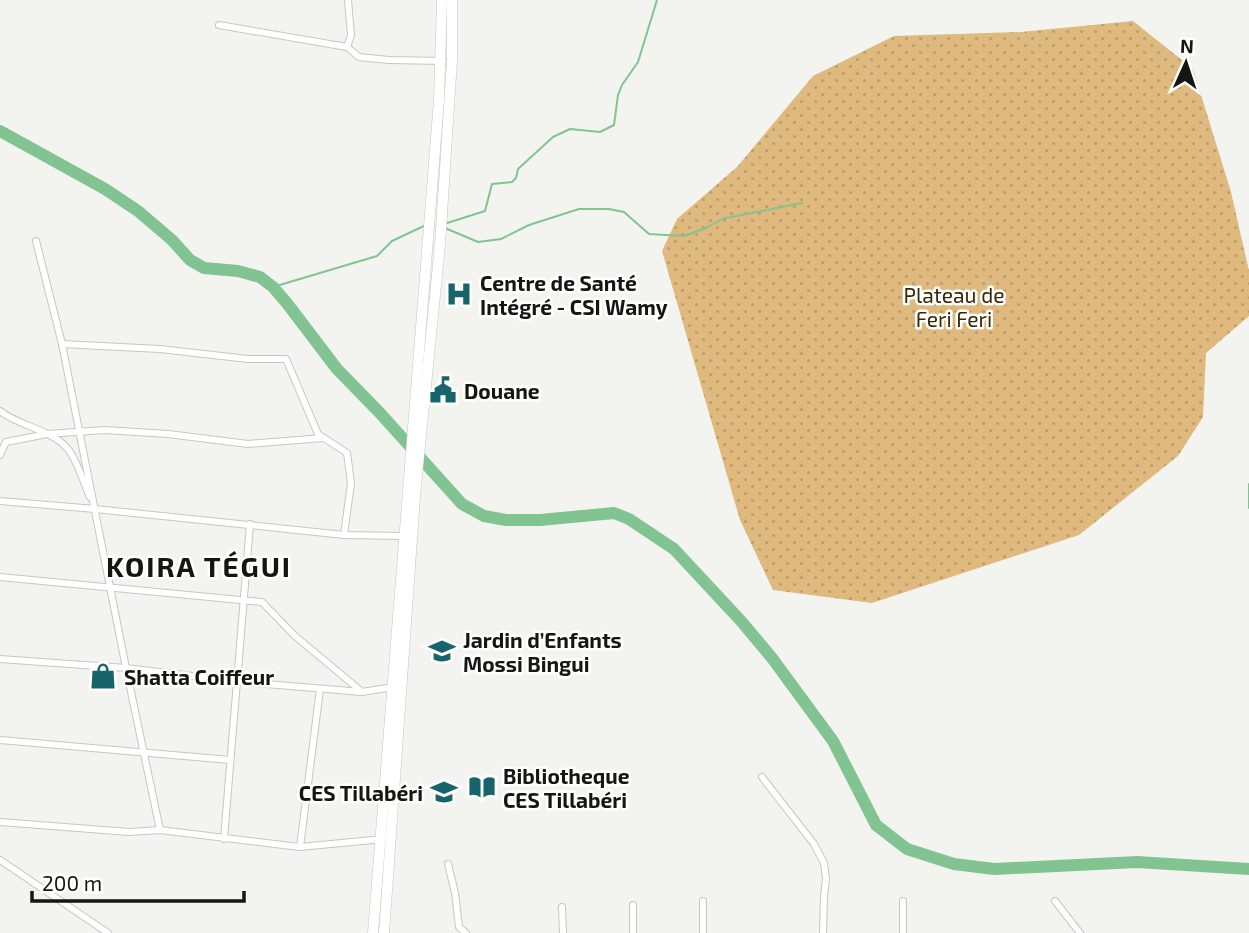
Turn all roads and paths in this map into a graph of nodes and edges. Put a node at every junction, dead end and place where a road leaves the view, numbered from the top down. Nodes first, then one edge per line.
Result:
1 (348, 0) edge
2 (442, 0) edge
3 (452, 0) edge
4 (219, 26) dead end
5 (347, 47) junction
6 (446, 61) junction
7 (37, 242) dead end
8 (62, 344) junction
9 (0, 411) edge
10 (47, 434) junction
11 (80, 434) junction
12 (323, 438) junction
13 (0, 455) edge
14 (413, 470) junction
15 (0, 501) edge
16 (95, 509) junction
17 (250, 524) junction
18 (344, 536) junction
19 (404, 536) junction
20 (0, 577) edge
21 (111, 588) junction
22 (244, 600) junction
23 (0, 659) edge
24 (126, 668) junction
25 (237, 682) junction
26 (391, 687) junction
27 (403, 687) junction
28 (320, 689) junction
29 (362, 692) junction
30 (0, 740) edge
31 (144, 753) junction
32 (230, 760) junction
33 (762, 777) dead end
34 (0, 821) edge
35 (160, 830) junction
36 (224, 839) junction
37 (386, 839) junction
38 (300, 847) junction
39 (0, 860) edge
40 (448, 864) dead end
41 (703, 901) dead end
42 (903, 901) dead end
43 (1055, 901) dead end
44 (633, 905) dead end
45 (562, 907) dead end
46 (108, 933) edge
47 (373, 933) edge
48 (384, 933) edge
49 (466, 933) edge
50 (563, 933) edge
51 (633, 933) edge
52 (703, 933) edge
53 (823, 933) edge
54 (903, 933) edge
55 (1080, 933) edge

1 - 5 street
2 - 6 main road
3 - 6 main road
4 - 5 street
5 - 6 street
6 - 14 main road
7 - 8 street
8 - 11 street
8 - 12 street
9 - 10 street
10 - 11 street
10 - 13 street
10 - 16 street
11 - 12 street
11 - 16 street
12 - 18 street
14 - 19 main road
14 - 27 main road
15 - 16 street
16 - 17 street
16 - 21 street
17 - 18 street
17 - 22 street
18 - 19 street
19 - 26 main road
20 - 21 street
21 - 22 street
21 - 24 street
22 - 25 street
22 - 29 street
23 - 24 street
24 - 25 street
24 - 31 street
25 - 28 street
25 - 32 street
26 - 27 street
26 - 29 street
26 - 37 main road
27 - 37 main road
28 - 29 street
28 - 38 street
30 - 31 street
31 - 32 street
31 - 35 street
32 - 36 street
33 - 53 street
34 - 35 street
35 - 36 street
36 - 38 street
37 - 38 street
37 - 47 main road
37 - 48 main road
39 - 46 street
40 - 49 street
41 - 52 street
42 - 54 street
43 - 55 street
44 - 51 street
45 - 50 street

